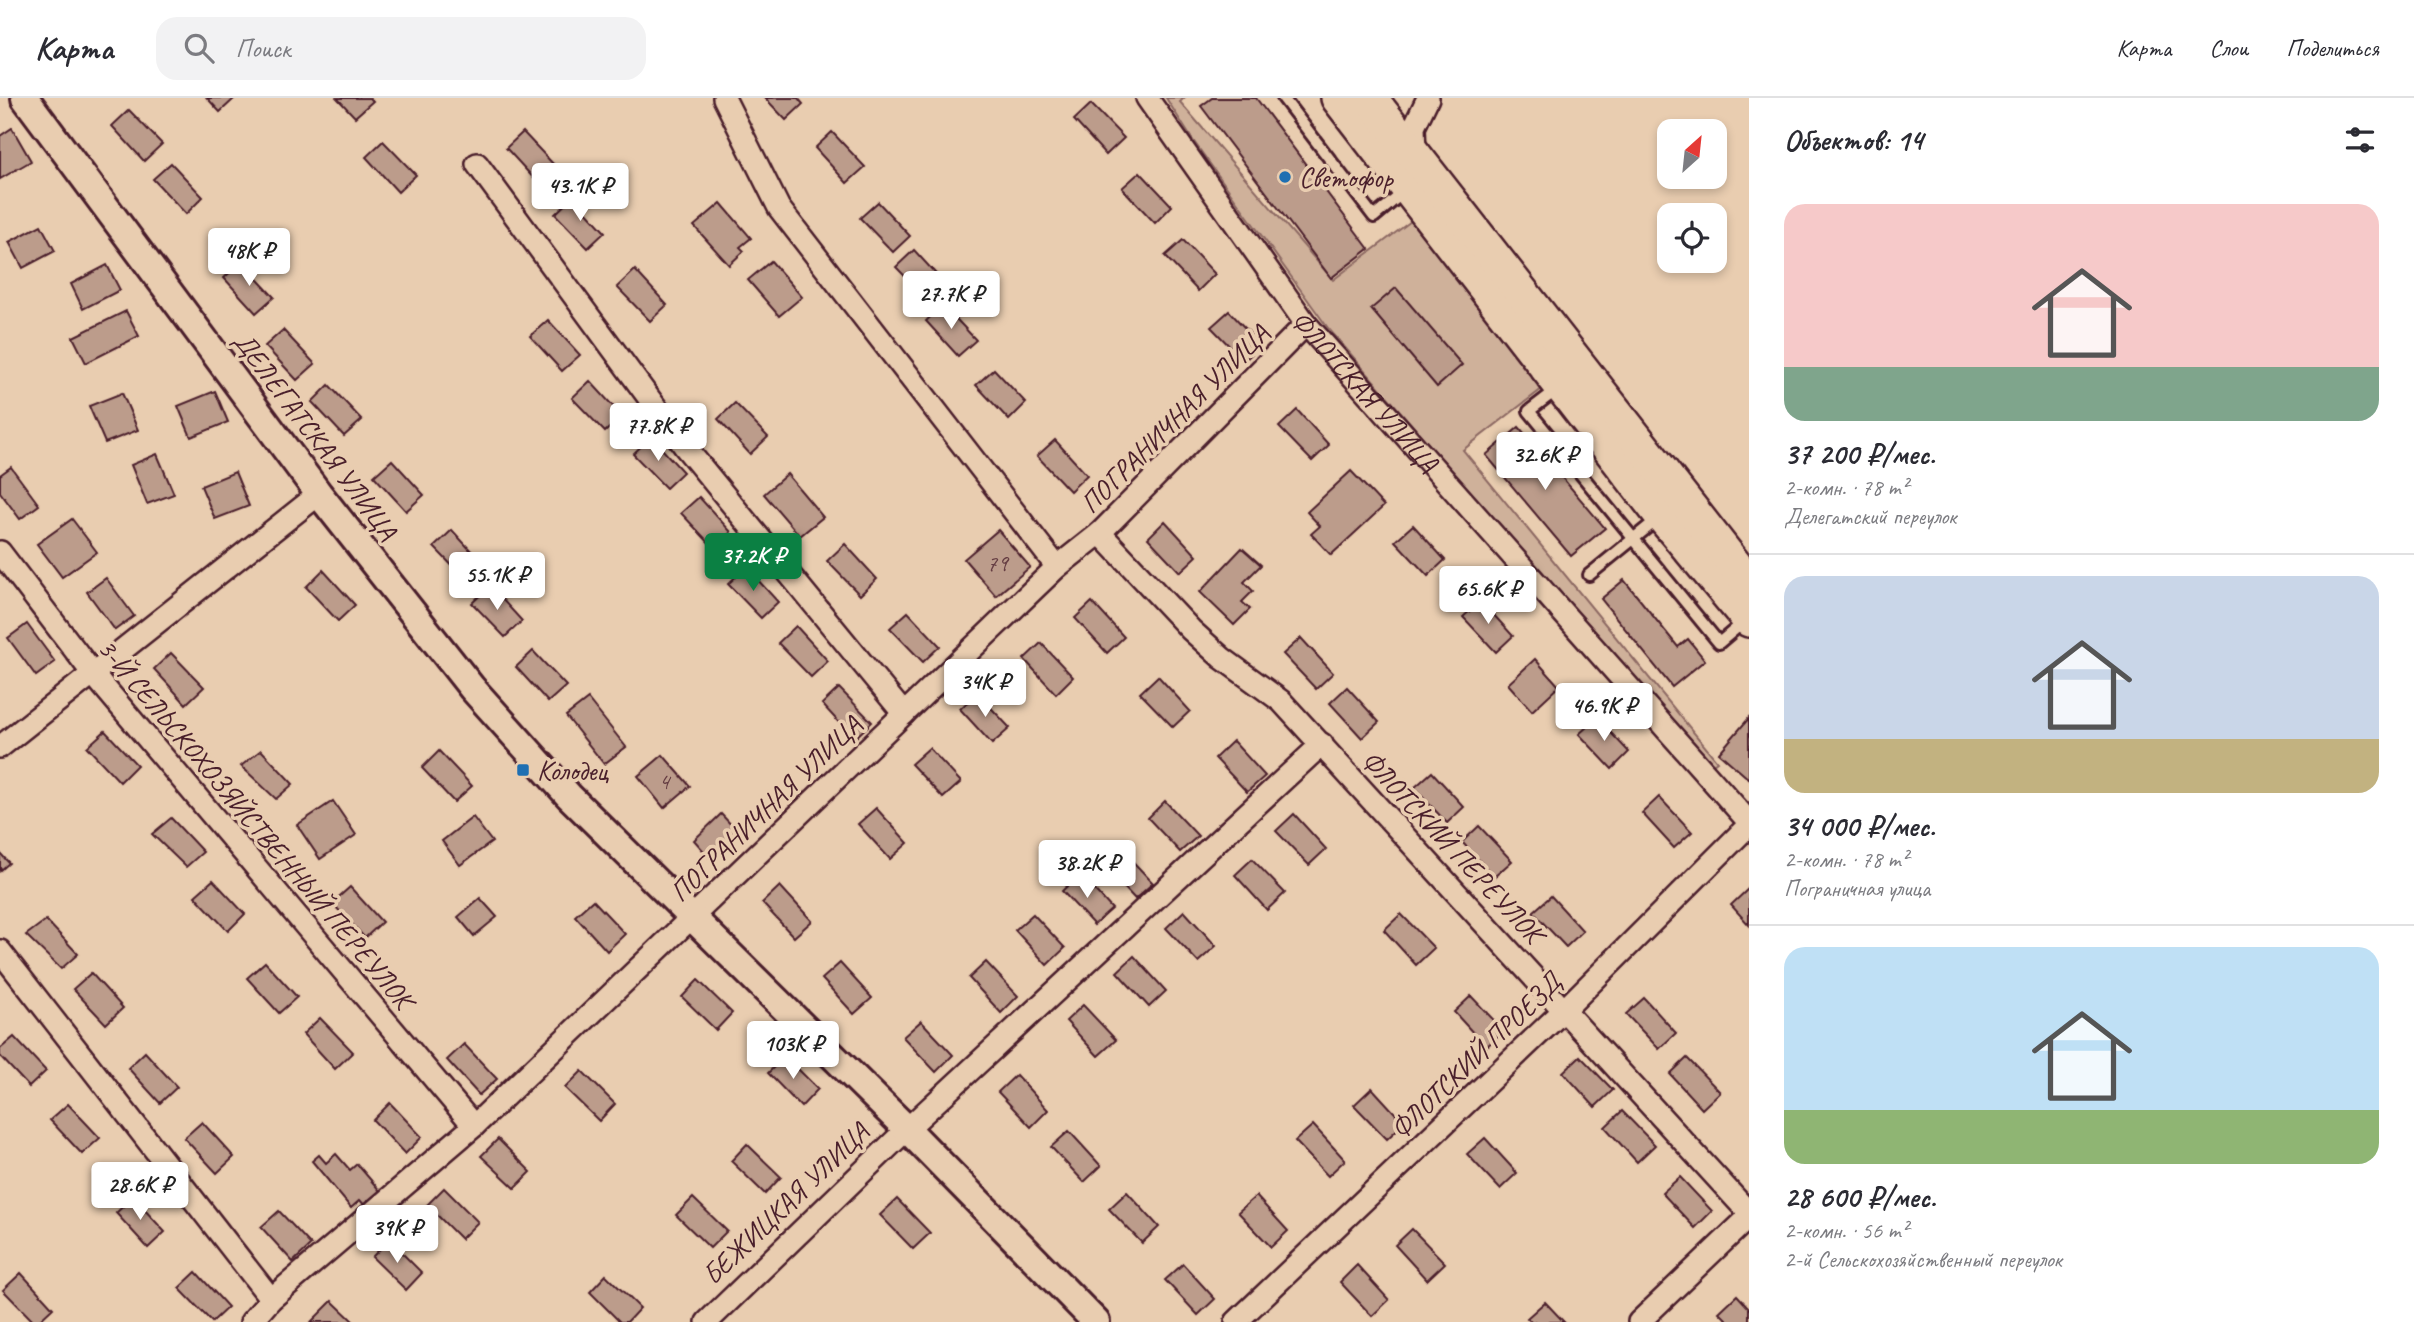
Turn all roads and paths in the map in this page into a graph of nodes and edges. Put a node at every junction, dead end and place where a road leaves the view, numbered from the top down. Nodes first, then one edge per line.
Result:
1 (24, 98) edge
2 (724, 98) edge
3 (1147, 98) edge
4 (1283, 98) edge
5 (1338, 98) edge
6 (1370, 98) edge
7 (1428, 98) edge
8 (477, 164) dead end
9 (1417, 171) junction
10 (1306, 324) junction
11 (1561, 386) junction
12 (319, 494) junction
13 (1672, 507) junction
14 (1100, 533) junction
15 (1634, 538) junction
16 (0, 552) edge
17 (1057, 567) junction
18 (1589, 575) dead end
19 (1749, 583) edge
20 (1748, 619) edge
21 (94, 675) junction
22 (904, 714) junction
23 (1322, 744) junction
24 (0, 747) edge
25 (1749, 824) edge
26 (691, 917) junction
27 (0, 951) edge
28 (1564, 1009) junction
29 (474, 1126) junction
30 (907, 1129) junction
31 (1749, 1215) edge
32 (271, 1299) junction
33 (251, 1322) edge
34 (707, 1322) edge
35 (1096, 1322) edge
36 (1236, 1322) edge
37 (1639, 1322) edge

1 - 12 street, ДЕЛЕГАТСКАЯ УЛИЦА
2 - 17 street
3 - 10 street, ФЛОТСКАЯ УЛИЦА
4 - 9 lane
5 - 9 main road
6 - 9 main road
7 - 9 street
8 - 22 street
9 - 11 main road
9 - 13 main road
10 - 14 street, ПОГРАНИЧНАЯ УЛИЦА
10 - 25 street, ФЛОТСКАЯ УЛИЦА
11 - 13 main road
11 - 15 lane
12 - 21 street
12 - 26 street, ДЕЛЕГАТСКАЯ УЛИЦА
13 - 15 lane
13 - 19 main road
13 - 20 main road
14 - 17 street, ПОГРАНИЧНАЯ УЛИЦА
14 - 23 street, ФЛОТСКИЙ ПЕРЕУЛОК
15 - 18 lane
15 - 20 lane
16 - 21 street, 3-Й СЕЛЬСКОХОЗЯЙСТВЕННЫЙ ПЕРЕУЛОК
17 - 22 street, ПОГРАНИЧНАЯ УЛИЦА
21 - 24 street
21 - 29 street, 3-Й СЕЛЬСКОХОЗЯЙСТВЕННЫЙ ПЕРЕУЛОК
22 - 26 street, ПОГРАНИЧНАЯ УЛИЦА
23 - 28 street, ФЛОТСКИЙ ПЕРЕУЛОК
23 - 30 street
25 - 28 street, ФЛОТСКИЙ ПРОЕЗД
26 - 29 street, ПОГРАНИЧНАЯ УЛИЦА
26 - 30 street, БЕЖИЦКАЯ УЛИЦА
27 - 32 street
28 - 31 street, ФЛОТСКИЙ ПЕРЕУЛОК
28 - 36 street, ФЛОТСКИЙ ПРОЕЗД
29 - 32 street, ПОГРАНИЧНАЯ УЛИЦА
30 - 34 street, БЕЖИЦКАЯ УЛИЦА
30 - 35 street, БЕЖИЦКАЯ УЛИЦА
31 - 37 street
32 - 33 street, ПОГРАНИЧНАЯ УЛИЦА

